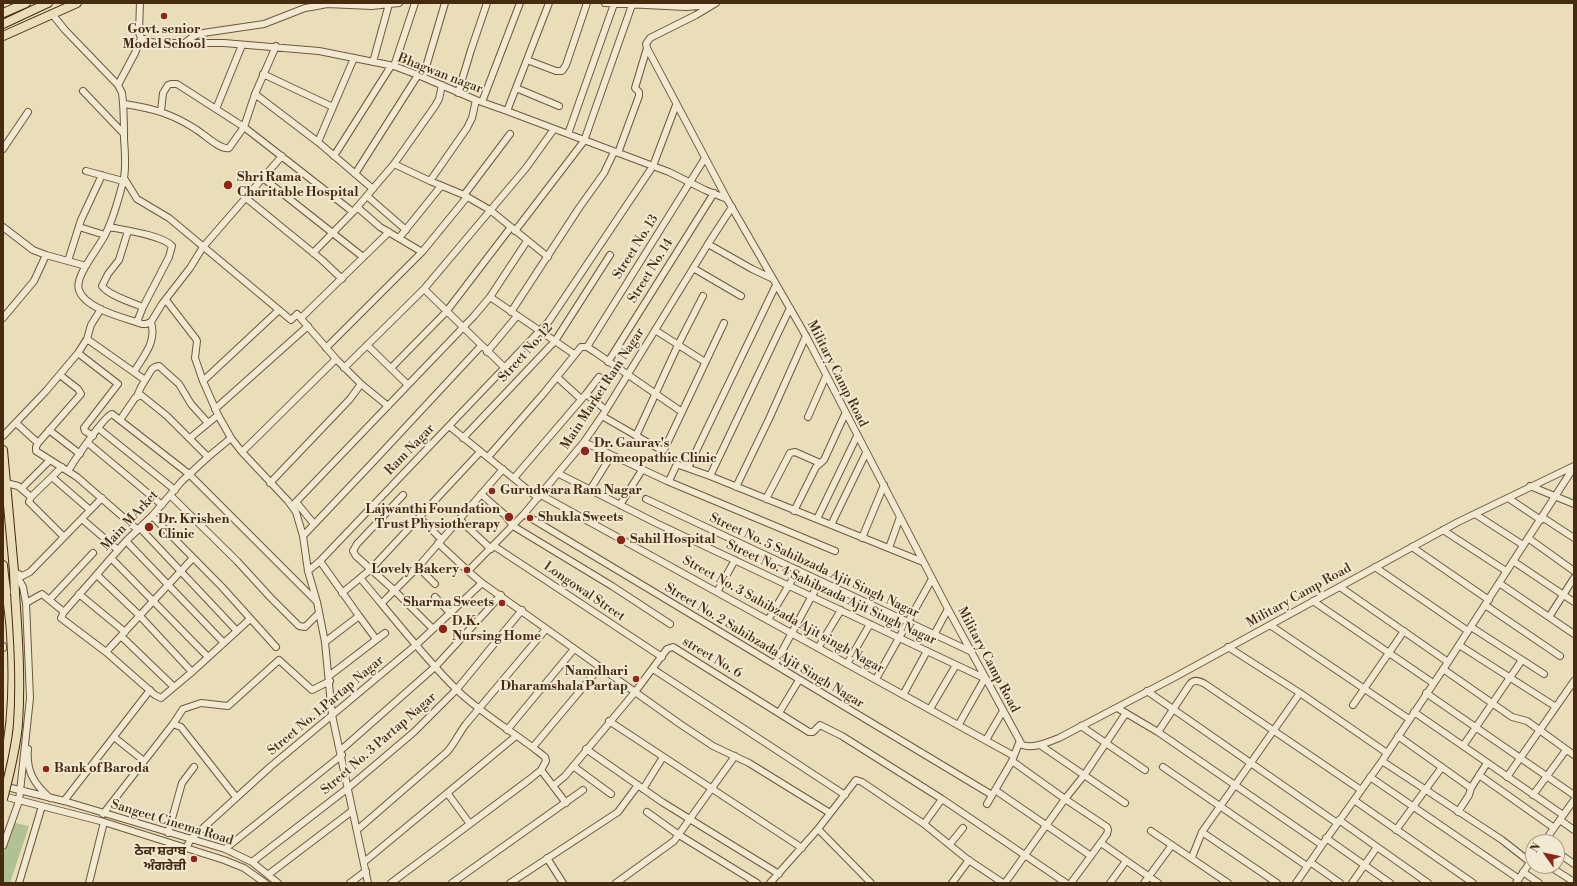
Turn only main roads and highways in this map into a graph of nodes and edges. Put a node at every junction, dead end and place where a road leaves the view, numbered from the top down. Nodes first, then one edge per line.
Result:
1 (26, 3) edge
2 (48, 3) edge
3 (77, 3) edge
4 (3, 13) edge
5 (3, 24) edge
6 (3, 36) edge
7 (3, 450) edge
8 (3, 572) edge
9 (3, 768) edge
10 (3, 799) edge

1 - 4 main road
2 - 5 main road
3 - 6 main road
7 - 10 main road, bridge
8 - 9 main road

